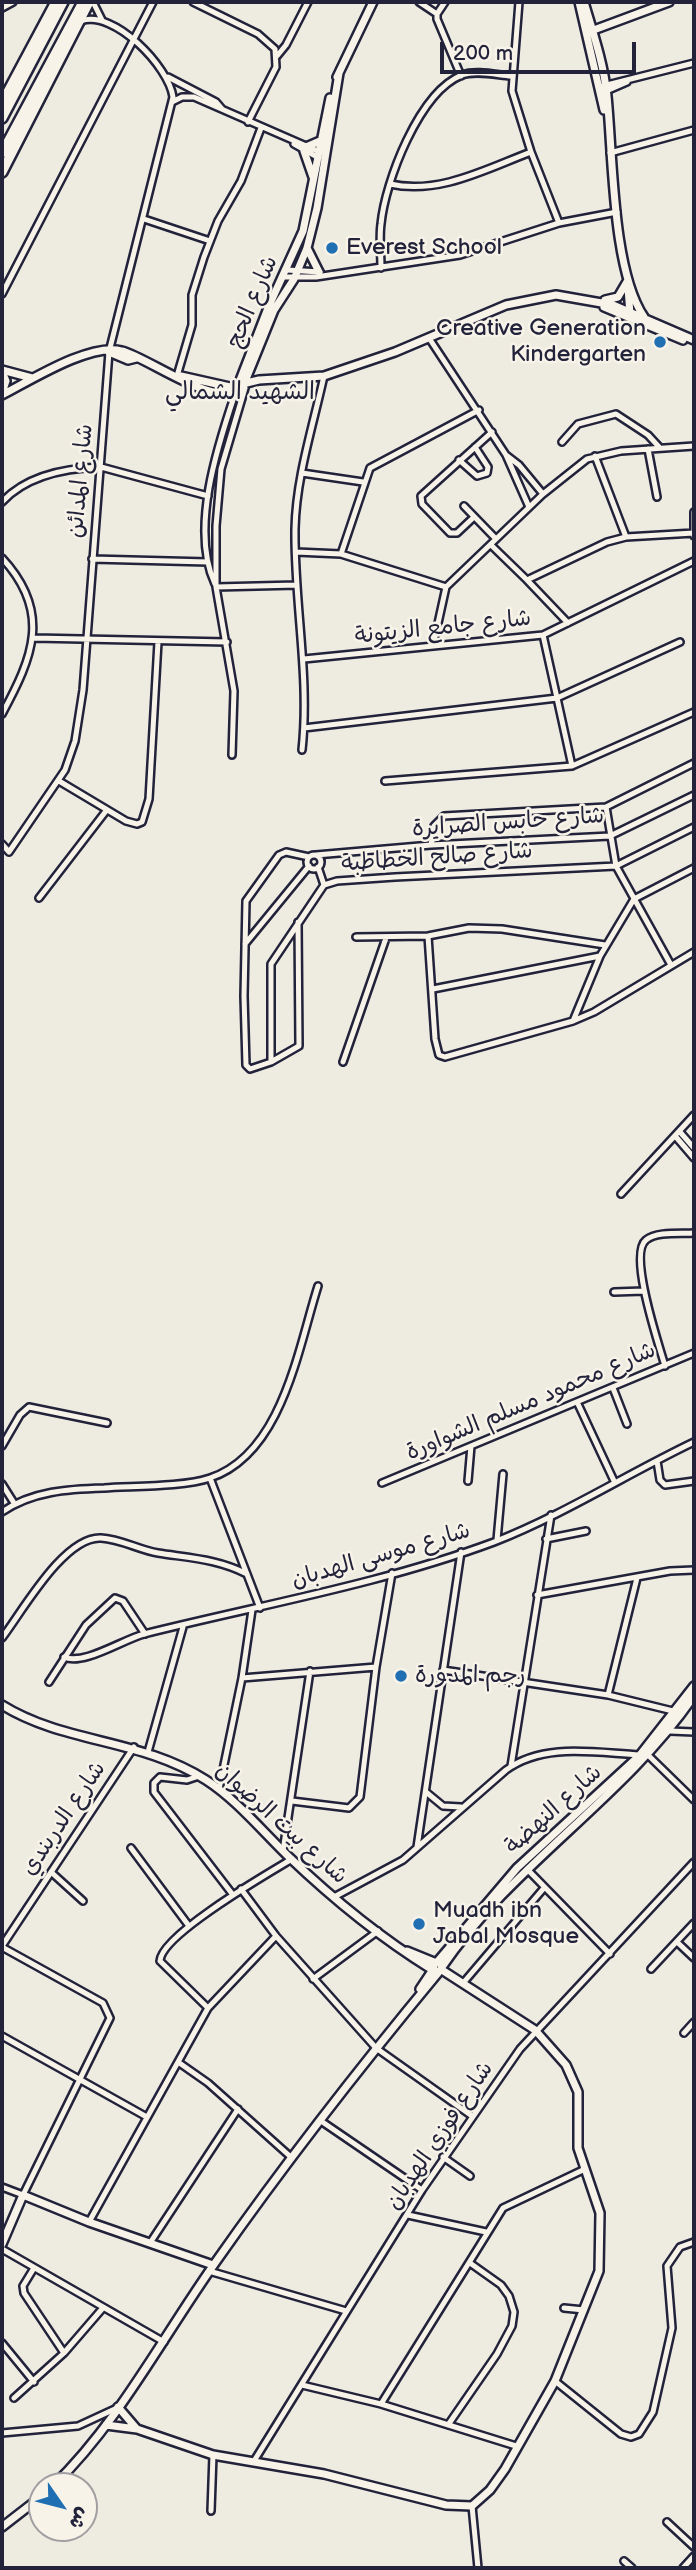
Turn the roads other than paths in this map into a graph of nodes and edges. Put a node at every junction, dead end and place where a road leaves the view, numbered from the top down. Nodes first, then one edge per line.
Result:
1 (13, 2) edge
2 (56, 2) edge
3 (83, 2) edge
4 (91, 2) edge
5 (153, 2) edge
6 (193, 2) edge
7 (308, 2) edge
8 (373, 2) edge
9 (419, 2) edge
10 (445, 2) edge
11 (519, 2) edge
12 (579, 2) edge
13 (584, 2) edge
14 (665, 3) edge
15 (2, 8) edge
16 (437, 14) junction
17 (102, 20) junction
18 (80, 22) junction
19 (589, 28) junction
20 (134, 41) junction
21 (277, 56) junction
22 (694, 63) edge
23 (340, 73) junction
24 (166, 76) junction
25 (461, 76) junction
26 (511, 76) junction
27 (603, 89) junction
28 (172, 102) junction
29 (2, 103) edge
30 (222, 109) junction
31 (2, 118) edge
32 (248, 122) junction
33 (261, 128) junction
34 (694, 130) edge
35 (320, 140) junction
36 (305, 149) junction
37 (531, 152) junction
38 (2, 153) edge
39 (610, 153) junction
40 (321, 155) junction
41 (2, 172) edge
42 (314, 181) junction
43 (390, 184) junction
44 (617, 212) junction
45 (144, 219) junction
46 (559, 223) junction
47 (210, 241) junction
48 (307, 247) junction
49 (381, 268) junction
50 (323, 273) junction
51 (285, 274) junction
52 (295, 275) junction
53 (628, 279) junction
54 (2, 294) edge
55 (587, 301) junction
56 (628, 311) junction
57 (645, 318) junction
58 (635, 320) junction
59 (429, 338) junction
60 (694, 341) edge
61 (109, 352) junction
62 (2, 371) edge
63 (177, 376) junction
64 (324, 376) junction
65 (33, 378) junction
66 (239, 388) junction
67 (2, 394) edge
68 (479, 410) junction
69 (492, 432) junction
70 (562, 442) dead end
71 (694, 446) edge
72 (475, 447) junction
73 (660, 448) junction
74 (648, 449) junction
75 (506, 455) junction
76 (595, 456) junction
77 (459, 460) junction
78 (101, 467) junction
79 (302, 473) junction
80 (363, 482) junction
81 (543, 494) junction
82 (208, 495) junction
83 (657, 497) dead end
84 (2, 502) edge
85 (464, 506) dead end
86 (529, 507) junction
87 (694, 512) edge
88 (474, 517) junction
89 (694, 534) edge
90 (626, 537) junction
91 (496, 539) junction
92 (491, 545) junction
93 (296, 552) junction
94 (341, 554) junction
95 (2, 558) edge
96 (92, 559) junction
97 (694, 561) edge
98 (208, 562) junction
99 (527, 580) junction
100 (297, 585) junction
101 (216, 587) junction
102 (446, 587) junction
103 (568, 623) junction
104 (544, 635) junction
105 (34, 638) junction
106 (86, 640) junction
107 (158, 642) junction
108 (227, 642) junction
109 (680, 642) dead end
110 (433, 646) junction
111 (304, 659) junction
112 (557, 698) junction
113 (4, 704) edge
114 (694, 712) edge
115 (2, 714) edge
116 (304, 728) junction
117 (302, 750) dead end
118 (232, 755) dead end
119 (694, 763) edge
120 (572, 766) junction
121 (58, 781) junction
122 (385, 781) dead end
123 (694, 795) edge
124 (606, 807) junction
125 (106, 811) junction
126 (694, 827) edge
127 (610, 836) junction
128 (2, 844) edge
129 (431, 845) junction
130 (312, 856) junction
131 (309, 866) junction
132 (616, 866) junction
133 (318, 867) junction
134 (694, 868) edge
135 (324, 885) junction
136 (39, 898) dead end
137 (634, 899) junction
138 (298, 922) junction
139 (428, 936) junction
140 (356, 937) dead end
141 (386, 939) junction
142 (245, 944) junction
143 (605, 945) junction
144 (694, 952) edge
145 (600, 956) junction
146 (671, 965) junction
147 (433, 989) junction
148 (573, 1021) junction
149 (271, 1062) junction
150 (343, 1062) dead end
151 (694, 1115) edge
152 (678, 1135) junction
153 (694, 1147) edge
154 (694, 1158) edge
155 (621, 1194) dead end
156 (694, 1234) edge
157 (317, 1286) dead end
158 (644, 1291) junction
159 (614, 1292) dead end
160 (694, 1353) edge
161 (665, 1366) junction
162 (613, 1388) junction
163 (578, 1404) junction
164 (107, 1423) dead end
165 (627, 1424) dead end
166 (694, 1443) edge
167 (2, 1446) edge
168 (471, 1446) junction
169 (657, 1461) junction
170 (503, 1474) dead end
171 (210, 1478) junction
172 (468, 1481) dead end
173 (694, 1481) edge
174 (382, 1483) dead end
175 (615, 1483) junction
176 (2, 1484) edge
177 (14, 1503) junction
178 (2, 1512) edge
179 (551, 1515) junction
180 (586, 1531) dead end
181 (546, 1539) junction
182 (497, 1540) junction
183 (461, 1552) junction
184 (694, 1570) edge
185 (392, 1573) junction
186 (247, 1574) junction
187 (637, 1578) junction
188 (537, 1595) junction
189 (260, 1608) junction
190 (252, 1610) junction
191 (183, 1627) junction
192 (145, 1634) junction
193 (2, 1638) edge
194 (64, 1657) junction
195 (376, 1667) junction
196 (443, 1670) junction
197 (310, 1671) junction
198 (242, 1678) junction
199 (50, 1682) dead end
200 (523, 1682) junction
201 (694, 1686) edge
202 (608, 1695) junction
203 (694, 1696) edge
204 (2, 1705) edge
205 (677, 1712) junction
206 (670, 1731) junction
207 (694, 1732) edge
208 (134, 1748) junction
209 (148, 1752) junction
210 (644, 1756) junction
211 (511, 1766) junction
212 (199, 1776) junction
213 (219, 1789) junction
214 (426, 1792) junction
215 (694, 1800) edge
216 (292, 1801) junction
217 (461, 1807) junction
218 (131, 1847) dead end
219 (416, 1849) junction
220 (283, 1851) junction
221 (292, 1859) junction
222 (694, 1862) edge
223 (527, 1869) junction
224 (51, 1872) junction
225 (544, 1888) junction
226 (241, 1889) junction
227 (233, 1895) junction
228 (334, 1897) junction
229 (83, 1901) dead end
230 (694, 1923) edge
231 (189, 1926) junction
232 (378, 1931) junction
233 (276, 1936) junction
234 (677, 1941) junction
235 (2, 1947) edge
236 (610, 1954) junction
237 (694, 1958) edge
238 (437, 1968) junction
239 (651, 1969) dead end
240 (313, 1979) junction
241 (464, 1982) junction
242 (208, 2008) junction
243 (694, 2022) edge
244 (535, 2031) junction
245 (684, 2032) dead end
246 (2, 2036) edge
247 (376, 2049) junction
248 (178, 2062) junction
249 (80, 2079) junction
250 (238, 2109) junction
251 (145, 2116) junction
252 (472, 2116) junction
253 (321, 2120) junction
254 (443, 2157) junction
255 (292, 2158) junction
256 (585, 2169) junction
257 (470, 2176) dead end
258 (2, 2187) edge
259 (422, 2190) junction
260 (23, 2195) junction
261 (408, 2215) junction
262 (89, 2222) junction
263 (486, 2232) junction
264 (694, 2242) edge
265 (150, 2243) junction
266 (2, 2246) edge
267 (470, 2263) junction
268 (34, 2268) junction
269 (211, 2268) junction
270 (564, 2308) dead end
271 (103, 2309) junction
272 (584, 2310) junction
273 (346, 2311) junction
274 (164, 2342) junction
275 (2, 2343) edge
276 (64, 2353) junction
277 (555, 2381) junction
278 (34, 2382) junction
279 (302, 2385) junction
280 (14, 2398) dead end
281 (381, 2404) junction
282 (118, 2407) junction
283 (106, 2425) junction
284 (448, 2426) junction
285 (137, 2429) junction
286 (2, 2433) edge
287 (516, 2446) junction
288 (213, 2455) junction
289 (254, 2460) junction
290 (65, 2472) edge
291 (472, 2506) junction
292 (28, 2507) edge
293 (211, 2511) dead end
294 (667, 2522) dead end
295 (2, 2527) edge
296 (694, 2547) edge
297 (694, 2556) edge
298 (624, 2560) dead end
299 (478, 2568) edge
300 (632, 2568) edge
301 (683, 2568) edge

1 - 15 street
2 - 29 highway
2 - 31 highway
3 - 38 highway
4 - 17 street
4 - 18 highway
5 - 20 street
6 - 21 street
7 - 21 street
8 - 23 street, شارع الحج
9 - 16 street
10 - 16 street
11 - 26 street
12 - 19 street
13 - 19 street
14 - 19 street
16 - 25 street
17 - 18 street
17 - 20 street
18 - 41 highway
19 - 27 street
20 - 24 street
20 - 54 street
21 - 32 street
22 - 27 street
23 - 35 street, شارع الحج
23 - 40 street, شارع الحج
24 - 28 street
24 - 30 street
25 - 26 street
25 - 43 street
26 - 37 street
27 - 39 street
28 - 30 street
28 - 45 street, شارع المدائن
30 - 32 street
32 - 33 street
33 - 36 street
33 - 47 street
34 - 39 street
35 - 36 street
35 - 40 street, شارع الحج
36 - 40 street
36 - 42 street
37 - 43 street
37 - 46 street
39 - 44 street
40 - 42 street, شارع الحج
40 - 48 street, شارع الحج
42 - 51 street, شارع الحج
43 - 49 street
44 - 46 street
44 - 53 street
45 - 47 street
45 - 61 street, شارع المدائن
46 - 49 street
47 - 63 street
48 - 50 street
48 - 52 street, شارع الحج
49 - 50 street
50 - 52 street
51 - 52 street
51 - 66 street, شارع الحج
52 - 66 street, شارع الحج
53 - 55 street
53 - 56 street
53 - 57 street
55 - 56 street
55 - 58 street
55 - 59 street
56 - 57 street
56 - 58 street
57 - 60 street
58 - 60 street
59 - 64 street
59 - 68 street
61 - 63 street
61 - 65 street
61 - 78 street, شارع المدائن
62 - 65 street
62 - 67 street
63 - 66 street
64 - 66 street
64 - 79 street
65 - 67 street
66 - 82 street, شارع الحج
66 - 101 street, شارع الحج
68 - 69 street
68 - 80 street
69 - 72 street
69 - 75 street
70 - 73 street
71 - 73 street
72 - 77 street
72 - 77 street
73 - 74 street
74 - 76 street
74 - 83 street
75 - 81 street
75 - 86 street
76 - 81 street
76 - 90 street
77 - 88 street
78 - 82 street
78 - 84 street
78 - 96 street, شارع المدائن
79 - 80 street
79 - 93 street
80 - 94 street
81 - 86 street
82 - 98 street, شارع الحج
85 - 88 street
86 - 91 street
87 - 89 street
88 - 91 street
89 - 90 street
90 - 99 street
91 - 92 street
92 - 99 street
92 - 102 street
93 - 94 street
93 - 100 street
94 - 102 street
95 - 105 street
96 - 98 street
96 - 106 street, شارع المدائن
97 - 103 street, شارع جامع الزيتونة
98 - 101 street, شارع الحج
99 - 103 street
100 - 101 street
100 - 111 street
101 - 108 street, شارع الحج
102 - 110 street
103 - 104 street, شارع جامع الزيتونة
104 - 110 street, شارع جامع الزيتونة
104 - 112 street
105 - 106 street
105 - 113 street
106 - 107 street
106 - 121 street, شارع المدائن
107 - 108 street
107 - 125 street
108 - 118 street, شارع الحج
109 - 112 street
110 - 111 street, شارع جامع الزيتونة
111 - 116 street
112 - 116 street
112 - 120 street
113 - 115 street
114 - 120 street
116 - 117 street
119 - 124 street
120 - 122 street
121 - 125 street
121 - 128 street, شارع المدائن
123 - 127 street, شارع حابس الصرايرة
124 - 127 street
124 - 129 street
125 - 136 street
126 - 132 street, شارع صالح الخطاطبة
127 - 129 street, شارع حابس الصرايرة
127 - 132 street
129 - 130 street, شارع حابس الصرايرة
130 - 131 street
130 - 133 street
130 - 142 street, شارع حابس الصرايرة
131 - 133 street
131 - 142 street
132 - 135 street, شارع صالح الخطاطبة
132 - 137 street
133 - 135 street
134 - 137 street
135 - 138 street, شارع صالح الخطاطبة
137 - 143 street
137 - 146 street
138 - 149 street, شارع صالح الخطاطبة
138 - 149 street
139 - 141 street
139 - 143 street
139 - 147 street
140 - 141 street
141 - 150 street
142 - 149 street
143 - 145 street
144 - 146 street
145 - 147 street
145 - 148 street
146 - 148 street
147 - 148 street
151 - 152 street
152 - 153 street
152 - 154 street
152 - 155 street
156 - 158 street
157 - 171 street
158 - 159 street
158 - 161 street
160 - 161 street, شارع محمود مسلم الشواورة
161 - 162 street, شارع محمود مسلم الشواورة
162 - 163 street, شارع محمود مسلم الشواورة
162 - 165 street
163 - 168 street, شارع محمود مسلم الشواورة
163 - 175 street
164 - 167 street
166 - 169 street, شارع موسى الهدبان
168 - 172 street
168 - 174 street, شارع محمود مسلم الشواورة
169 - 173 street
169 - 175 street, شارع موسى الهدبان
170 - 182 street
171 - 177 street
171 - 186 street
175 - 179 street, شارع موسى الهدبان
176 - 177 street
177 - 178 street
179 - 181 street
179 - 182 street, شارع موسى الهدبان
180 - 181 street
181 - 188 street
182 - 183 street, شارع موسى الهدبان
183 - 185 street, شارع موسى الهدبان
183 - 196 street
184 - 187 street
185 - 189 street, شارع موسى الهدبان
185 - 195 street
186 - 189 street
186 - 193 street
187 - 188 street
187 - 202 street
188 - 200 street
189 - 190 street, شارع موسى الهدبان
190 - 191 street, شارع موسى الهدبان
190 - 198 street
191 - 192 street, شارع موسى الهدبان
191 - 209 street
192 - 194 street, شارع موسى الهدبان
192 - 194 street
194 - 199 street
195 - 197 street
195 - 216 street
196 - 200 street
196 - 214 street
197 - 198 street
197 - 216 street
198 - 213 street
200 - 202 street
200 - 211 street
201 - 205 street, شارع النهضة
202 - 205 street
203 - 206 street, شارع النهضة
204 - 208 street, شارع بيت الرضوان
205 - 210 street, شارع النهضة
206 - 207 street
206 - 210 street, شارع النهضة
208 - 209 street, شارع بيت الرضوان
208 - 224 street, شارع الدربندي
209 - 212 street, شارع بيت الرضوان
210 - 211 street
210 - 215 street
210 - 223 street, شارع النهضة
210 - 238 street, شارع النهضة
211 - 217 street
212 - 213 street, شارع بيت الرضوان
212 - 227 street
213 - 220 street, شارع بيت الرضوان
214 - 217 street
214 - 219 street
216 - 220 street
217 - 219 street
218 - 231 street
219 - 228 street
220 - 221 street, شارع بيت الرضوان
221 - 226 street
221 - 228 street, شارع بيت الرضوان
222 - 236 street, شارع فوزي الهدبان
223 - 225 street
223 - 238 street, شارع النهضة
224 - 229 street
224 - 235 street, شارع الدربندي
225 - 236 street
225 - 241 street
226 - 227 street
226 - 233 street
227 - 231 street
228 - 232 street, شارع بيت الرضوان
230 - 234 street
231 - 242 street
232 - 238 street, شارع بيت الرضوان
232 - 240 street
233 - 240 street
233 - 242 street
234 - 237 street
234 - 239 street
235 - 249 street
236 - 244 street, شارع فوزي الهدبان
238 - 241 street, شارع بيت الرضوان
238 - 247 street
240 - 247 street
241 - 244 street, شارع بيت الرضوان
242 - 248 street
243 - 245 street
244 - 252 street, شارع فوزي الهدبان
244 - 256 street, شارع بيت الرضوان
246 - 249 street
247 - 252 street
247 - 253 street
248 - 250 street
248 - 251 street
249 - 251 street
249 - 260 street
250 - 255 street
250 - 265 street
251 - 262 street
252 - 254 street, شارع فوزي الهدبان
253 - 255 street
253 - 259 street
254 - 257 street
254 - 259 street, شارع فوزي الهدبان
255 - 269 street
256 - 263 street
256 - 272 street, شارع بيت الرضوان
258 - 260 street
259 - 261 street, شارع فوزي الهدبان
260 - 262 street
260 - 266 street
261 - 263 street
261 - 273 street, شارع فوزي الهدبان
262 - 265 street
263 - 267 street
264 - 277 street
265 - 269 street
266 - 268 street
267 - 281 street
267 - 284 street
268 - 271 street
268 - 276 street
269 - 273 street
269 - 274 street
270 - 272 street
271 - 274 street
271 - 276 street
272 - 277 street, شارع بيت الرضوان
273 - 279 street, شارع فوزي الهدبان
274 - 282 street
275 - 278 street
276 - 278 street
277 - 287 street, شارع بيت الرضوان
278 - 280 street
279 - 281 street
279 - 289 street, شارع فوزي الهدبان
281 - 284 street
282 - 283 street
282 - 285 street
282 - 286 street
283 - 285 street
283 - 290 street
284 - 287 street
285 - 288 street
287 - 291 street, شارع بيت الرضوان
288 - 289 street
288 - 293 street
289 - 291 street
291 - 299 street
292 - 295 street
294 - 296 street
297 - 301 street
298 - 300 street

